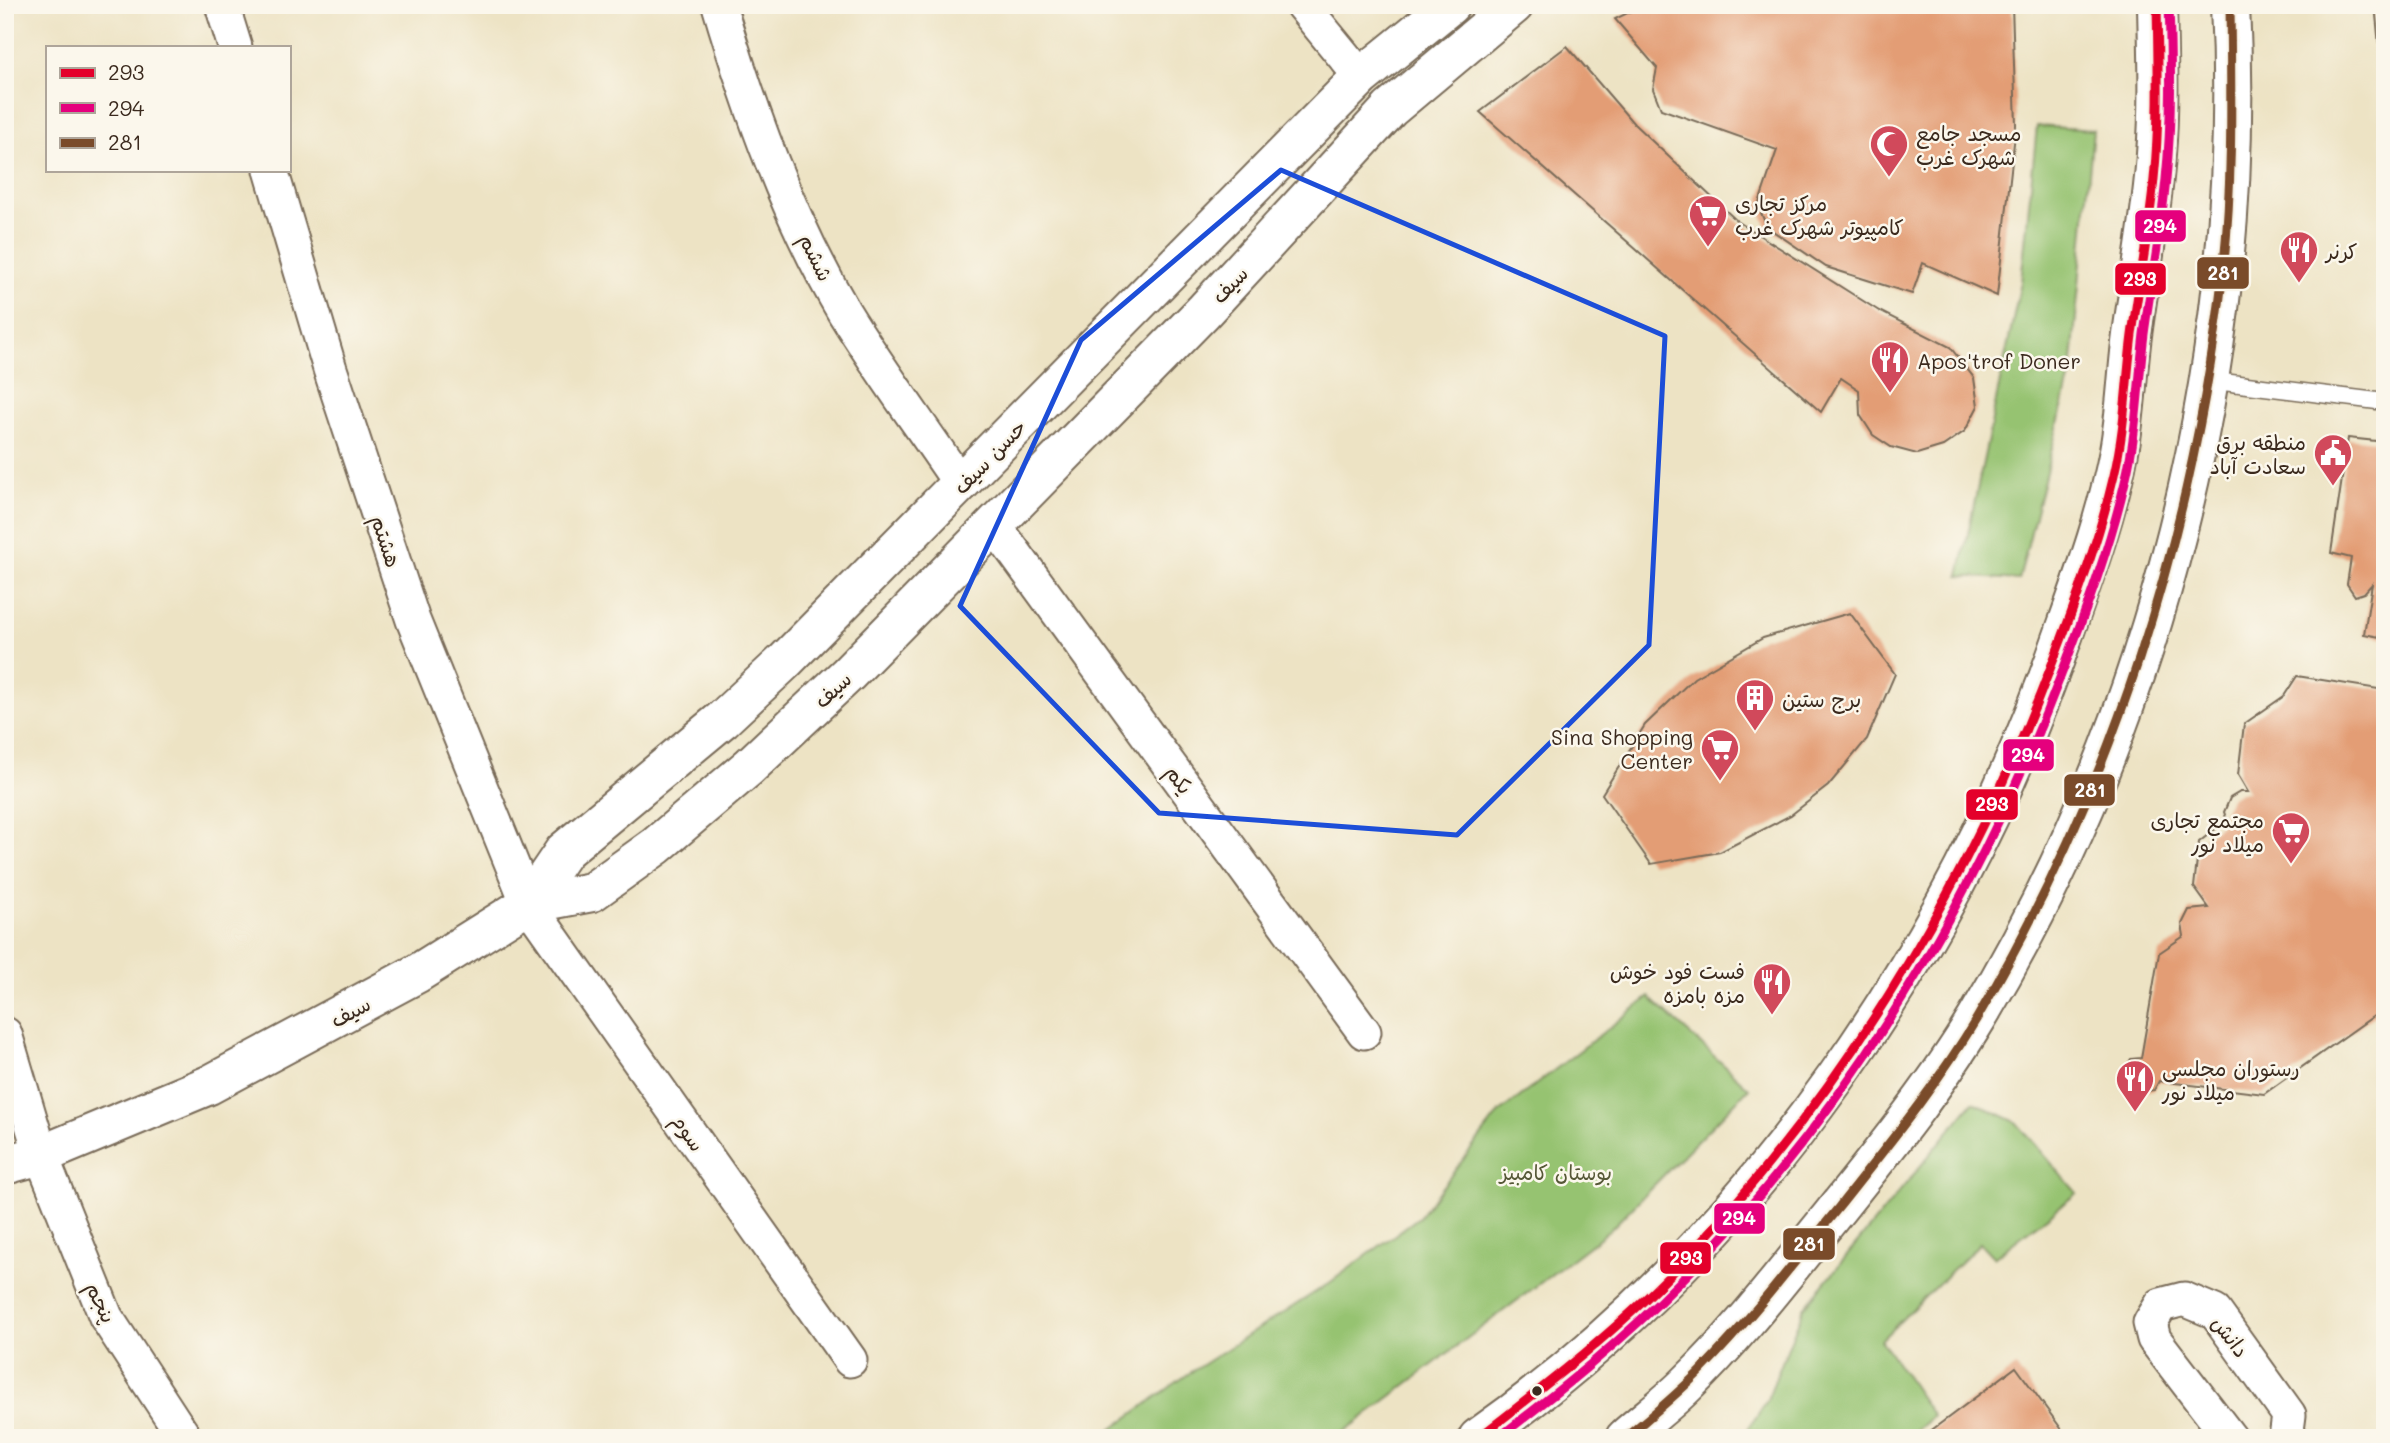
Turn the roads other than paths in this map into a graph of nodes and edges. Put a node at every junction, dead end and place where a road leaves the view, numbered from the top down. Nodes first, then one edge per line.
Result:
1 (222, 5) edge
2 (719, 5) edge
3 (1302, 5) edge
4 (1450, 5) edge
5 (1514, 5) edge
6 (2157, 5) edge
7 (2230, 5) edge
8 (235, 46) edge
9 (1361, 77) junction
10 (1390, 109) junction
11 (272, 172) edge
12 (2207, 380) junction
13 (2385, 402) edge
14 (961, 485) junction
15 (995, 526) junction
16 (528, 904) junction
17 (1364, 1032) dead end
18 (5, 1034) edge
19 (23, 1160) edge
20 (850, 1360) dead end
21 (185, 1438) edge
22 (1478, 1438) edge
23 (1625, 1438) edge
24 (2230, 1438) edge
25 (2286, 1438) edge

1 - 8 street
2 - 14 street, ششم
3 - 9 street
4 - 9 street, حسن سیف
5 - 10 street, سیف
6 - 22 street
7 - 12 street
9 - 10 street
9 - 14 street, حسن سیف
10 - 15 street, سیف
11 - 16 street, هشتم
12 - 13 lane
12 - 23 street
14 - 15 street
14 - 16 street, حسن سیف
15 - 16 street, سیف
15 - 17 street, یکم
16 - 19 street, سیف
16 - 20 street, سوم
18 - 19 street, پنجم
19 - 21 street, پنجم
24 - 25 street, دانش

